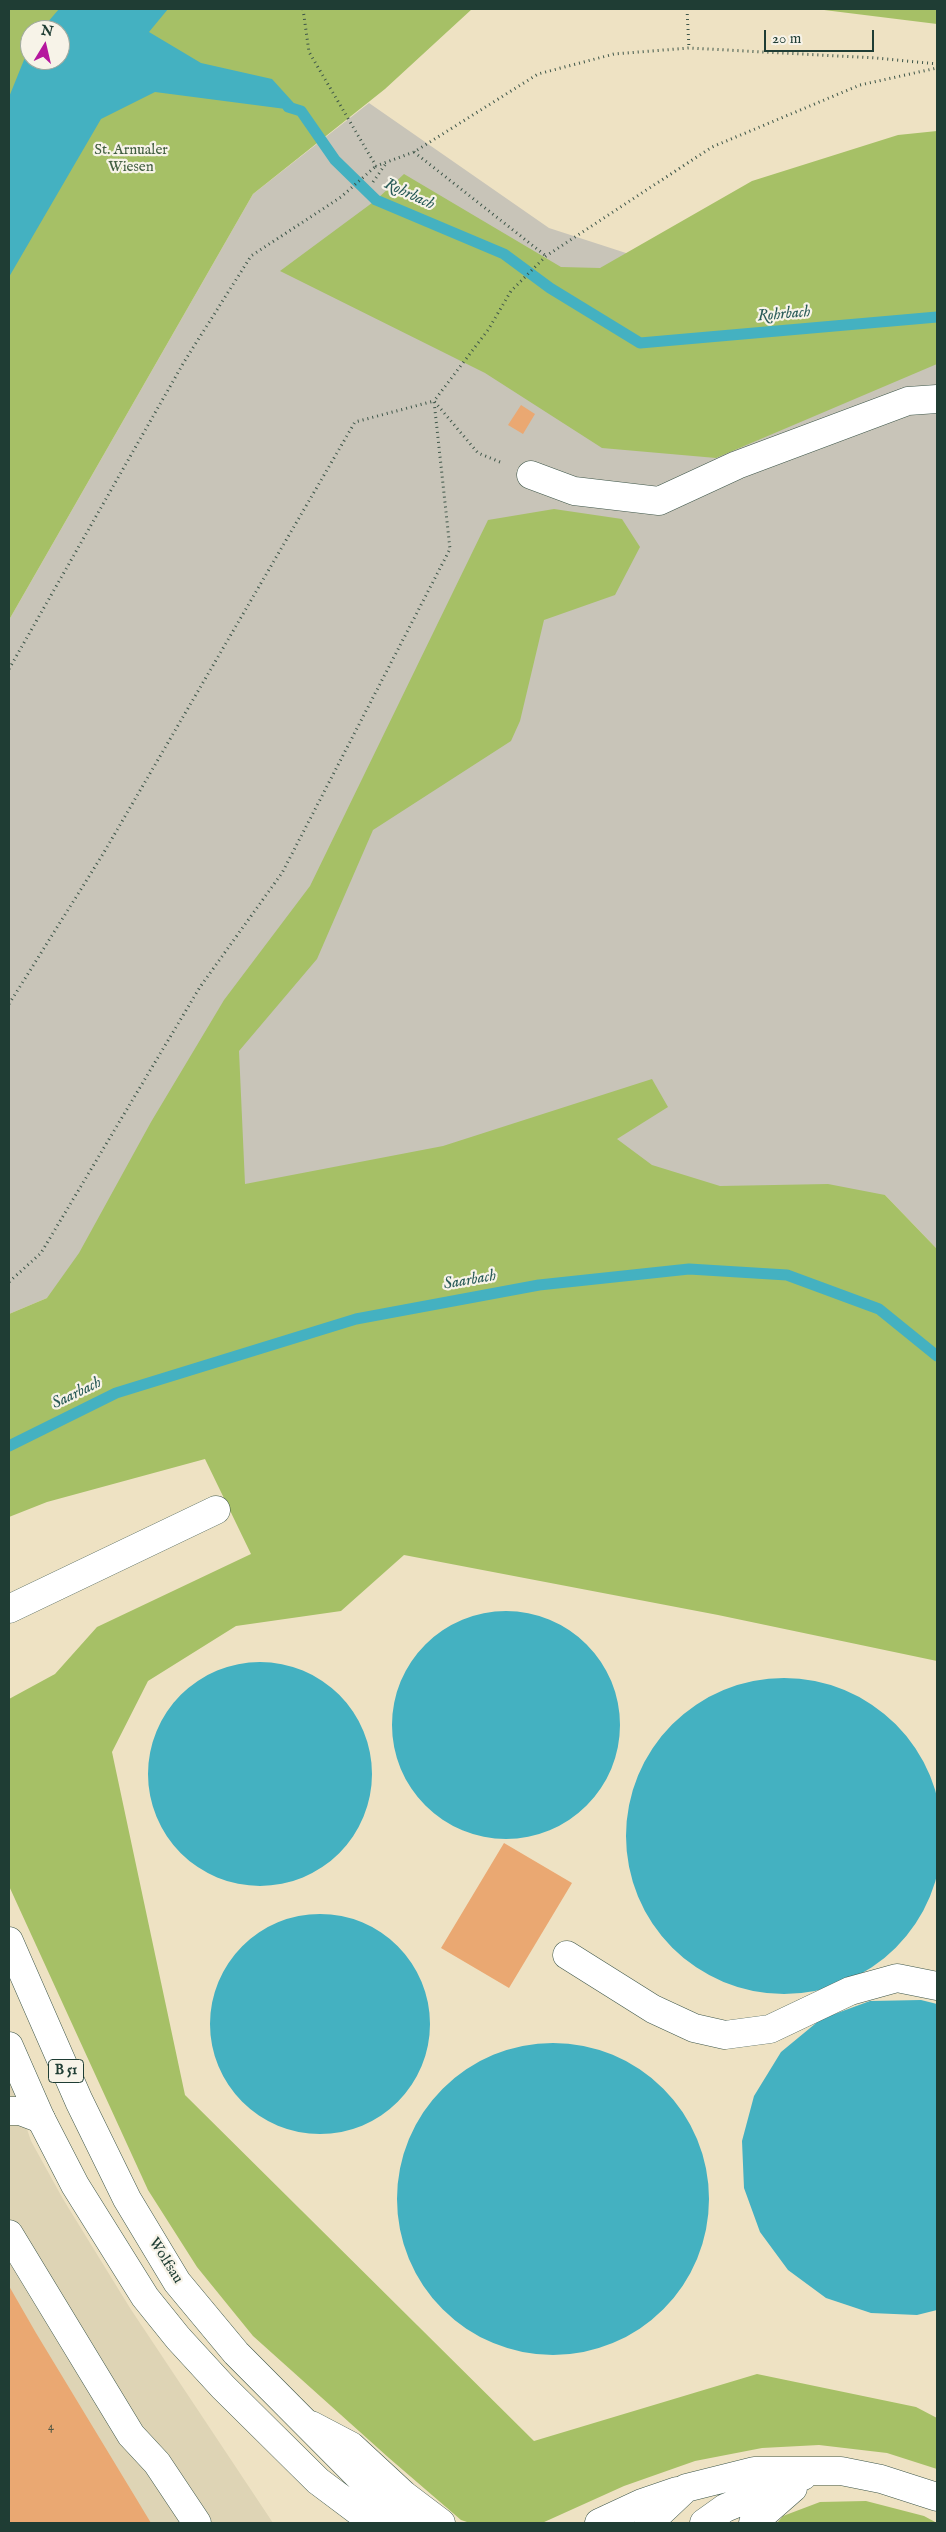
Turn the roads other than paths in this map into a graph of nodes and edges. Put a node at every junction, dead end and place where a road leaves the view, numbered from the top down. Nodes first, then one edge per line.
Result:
1 (937, 399) edge
2 (531, 475) road end
3 (216, 1510) dead end
4 (9, 1609) edge
5 (9, 1941) edge
6 (567, 1955) dead end
7 (937, 1986) edge
8 (9, 2046) edge
9 (9, 2111) edge
10 (42, 2119) junction
11 (9, 2234) edge
12 (300, 2419) junction
13 (811, 2472) junction
14 (318, 2480) junction
15 (686, 2488) junction
16 (937, 2498) edge
17 (197, 2523) edge
18 (352, 2523) edge
19 (374, 2523) edge
20 (405, 2523) edge
21 (440, 2523) edge
22 (599, 2523) edge
23 (648, 2523) edge
24 (704, 2523) edge
25 (753, 2523) edge

1 - 2 main road
3 - 4 main road
5 - 12 main road, Wolfsau / B 51
6 - 7 main road
8 - 10 main road
9 - 10 main road
10 - 14 main road
11 - 17 main road
12 - 20 main road, Wolfsau
12 - 21 main road
13 - 15 main road
13 - 16 main road
13 - 24 main road
13 - 25 main road
14 - 18 main road
14 - 19 main road
15 - 22 main road
15 - 23 main road

